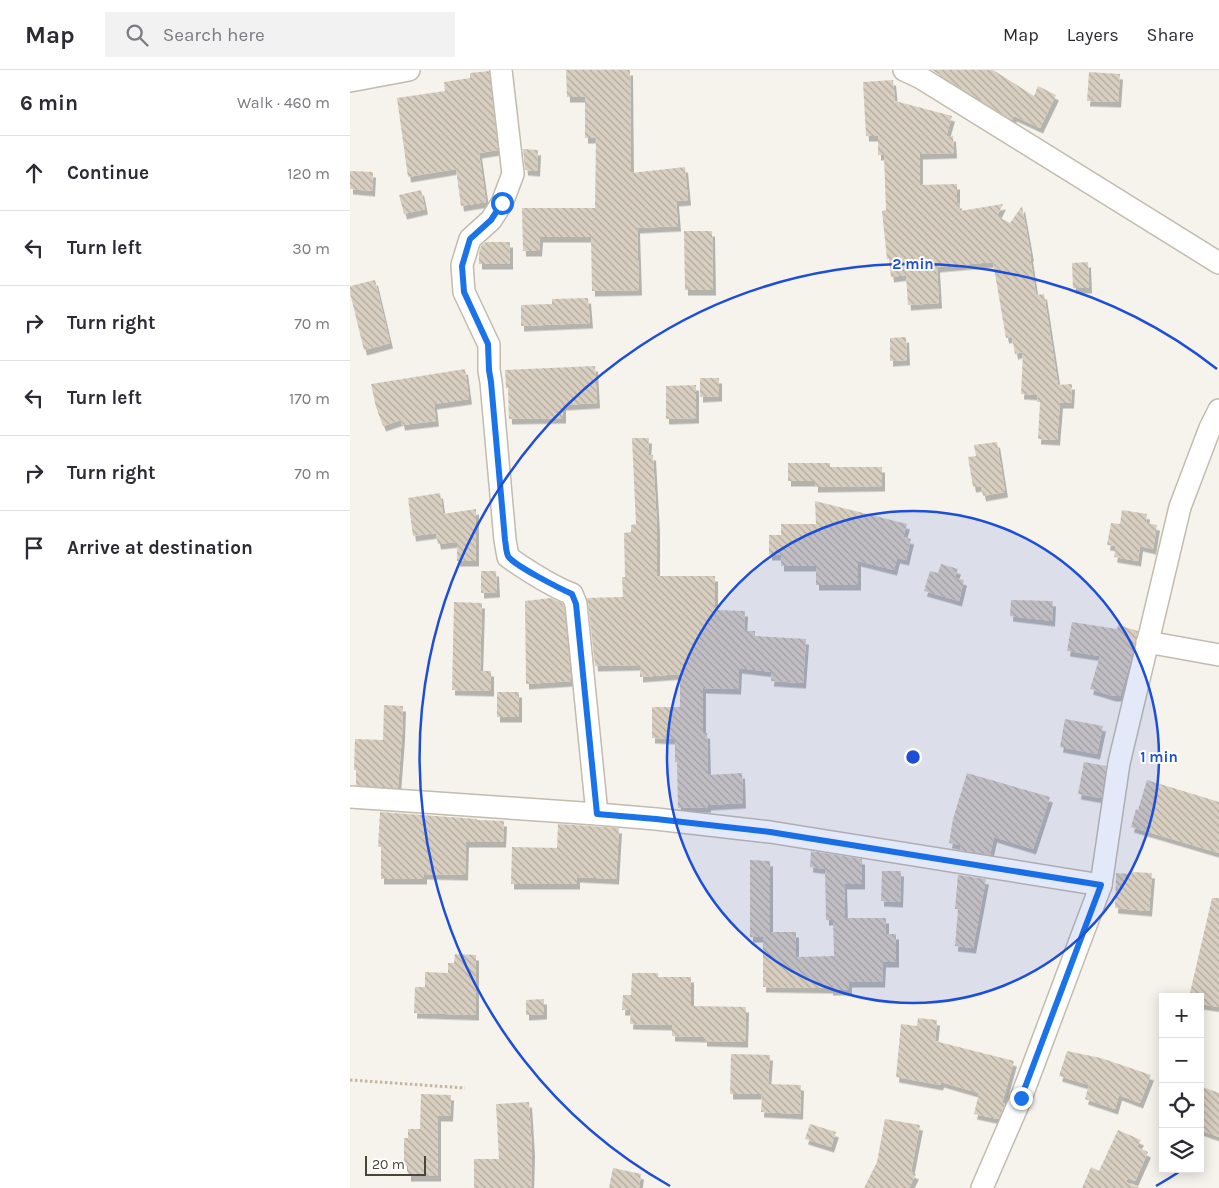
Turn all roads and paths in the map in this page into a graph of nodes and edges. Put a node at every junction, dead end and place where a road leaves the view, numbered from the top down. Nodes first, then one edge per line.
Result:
1 (409, 70) edge
2 (501, 70) edge
3 (904, 70) edge
4 (387, 72) edge
5 (350, 81) edge
6 (1219, 263) edge
7 (1219, 410) edge
8 (1147, 642) junction
9 (1219, 655) edge
10 (350, 797) edge
11 (597, 814) junction
12 (1101, 885) junction
13 (350, 1080) edge
14 (464, 1088) dead end
15 (982, 1188) edge

1 - 4 street
2 - 11 street
3 - 6 street
4 - 5 street
7 - 8 street
8 - 9 street
8 - 12 street
10 - 11 street
11 - 12 street
12 - 15 street
13 - 14 path

